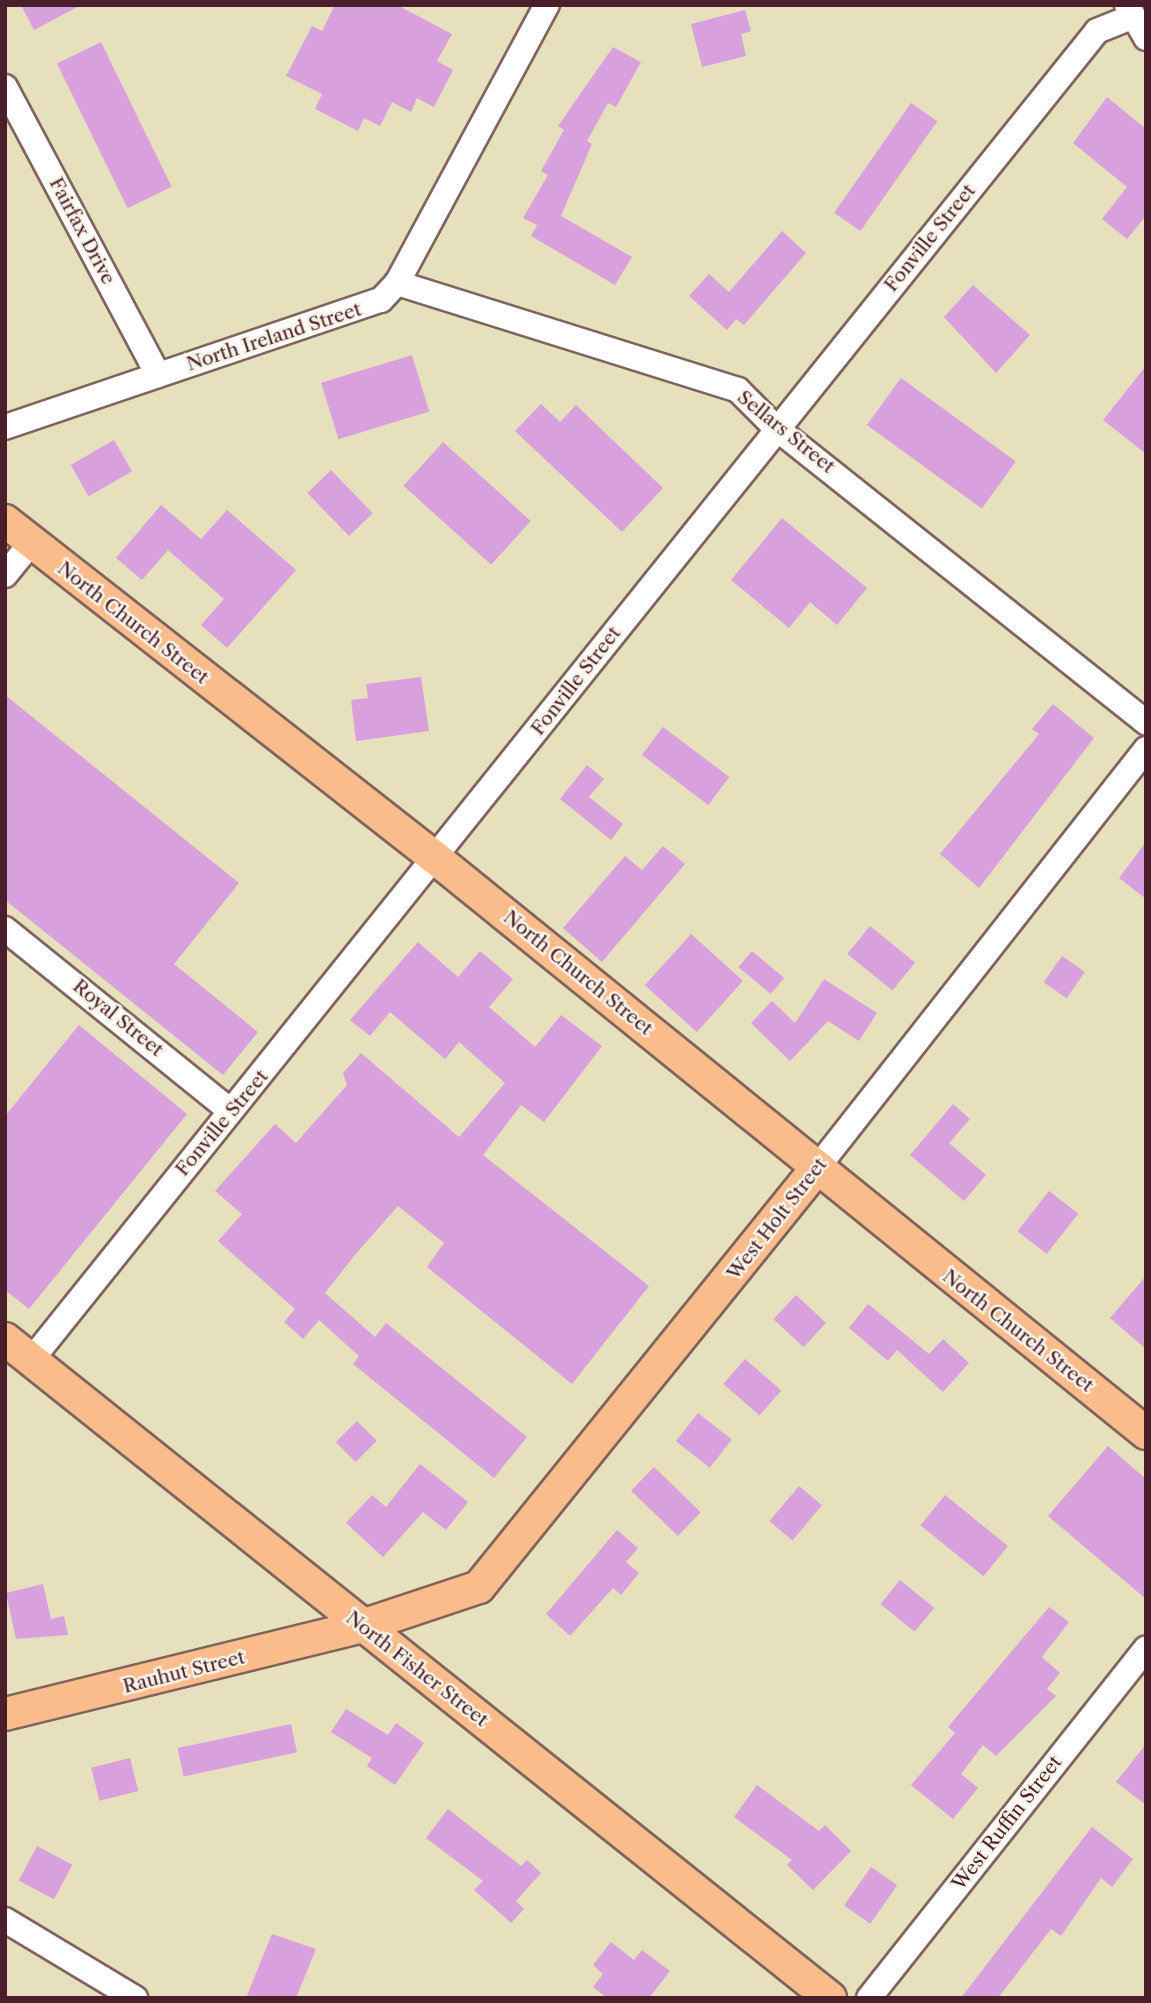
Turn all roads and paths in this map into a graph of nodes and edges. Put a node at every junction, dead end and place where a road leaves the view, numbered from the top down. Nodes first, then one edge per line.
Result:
1 (547, 5) edge
2 (1129, 11) edge
3 (1146, 38) edge
4 (5, 87) edge
5 (397, 283) junction
6 (158, 375) junction
7 (5, 427) edge
8 (776, 428) junction
9 (5, 521) edge
10 (31, 543) junction
11 (5, 575) edge
12 (1146, 722) edge
13 (1146, 749) edge
14 (434, 857) junction
15 (5, 929) edge
16 (229, 1110) junction
17 (817, 1168) junction
18 (5, 1339) edge
19 (32, 1359) junction
20 (1146, 1433) edge
21 (362, 1626) junction
22 (1146, 1648) edge
23 (5, 1714) edge
24 (5, 1920) edge
25 (135, 1998) edge
26 (830, 1998) edge
27 (869, 1998) edge

1 - 5 street, North Ireland Street
2 - 3 street
2 - 8 street, Fonville Street
4 - 6 street, Fairfax Drive
5 - 6 street, North Ireland Street
5 - 8 street, Sellars Street
6 - 7 street, North Ireland Street
8 - 12 street, Sellars Street
8 - 14 street, Fonville Street
9 - 10 main road, North Church Street
10 - 11 street
10 - 14 main road, North Church Street
13 - 17 street, West Holt Street
14 - 16 street, Fonville Street
14 - 17 main road, North Church Street
15 - 16 street, Royal Street
16 - 19 street, Fonville Street
17 - 20 main road, North Church Street
17 - 21 main road, West Holt Street
18 - 19 main road, North Fisher Street
19 - 21 main road, North Fisher Street
21 - 23 main road, Rauhut Street
21 - 26 main road, North Fisher Street
22 - 27 street, West Ruffin Street
24 - 25 street

